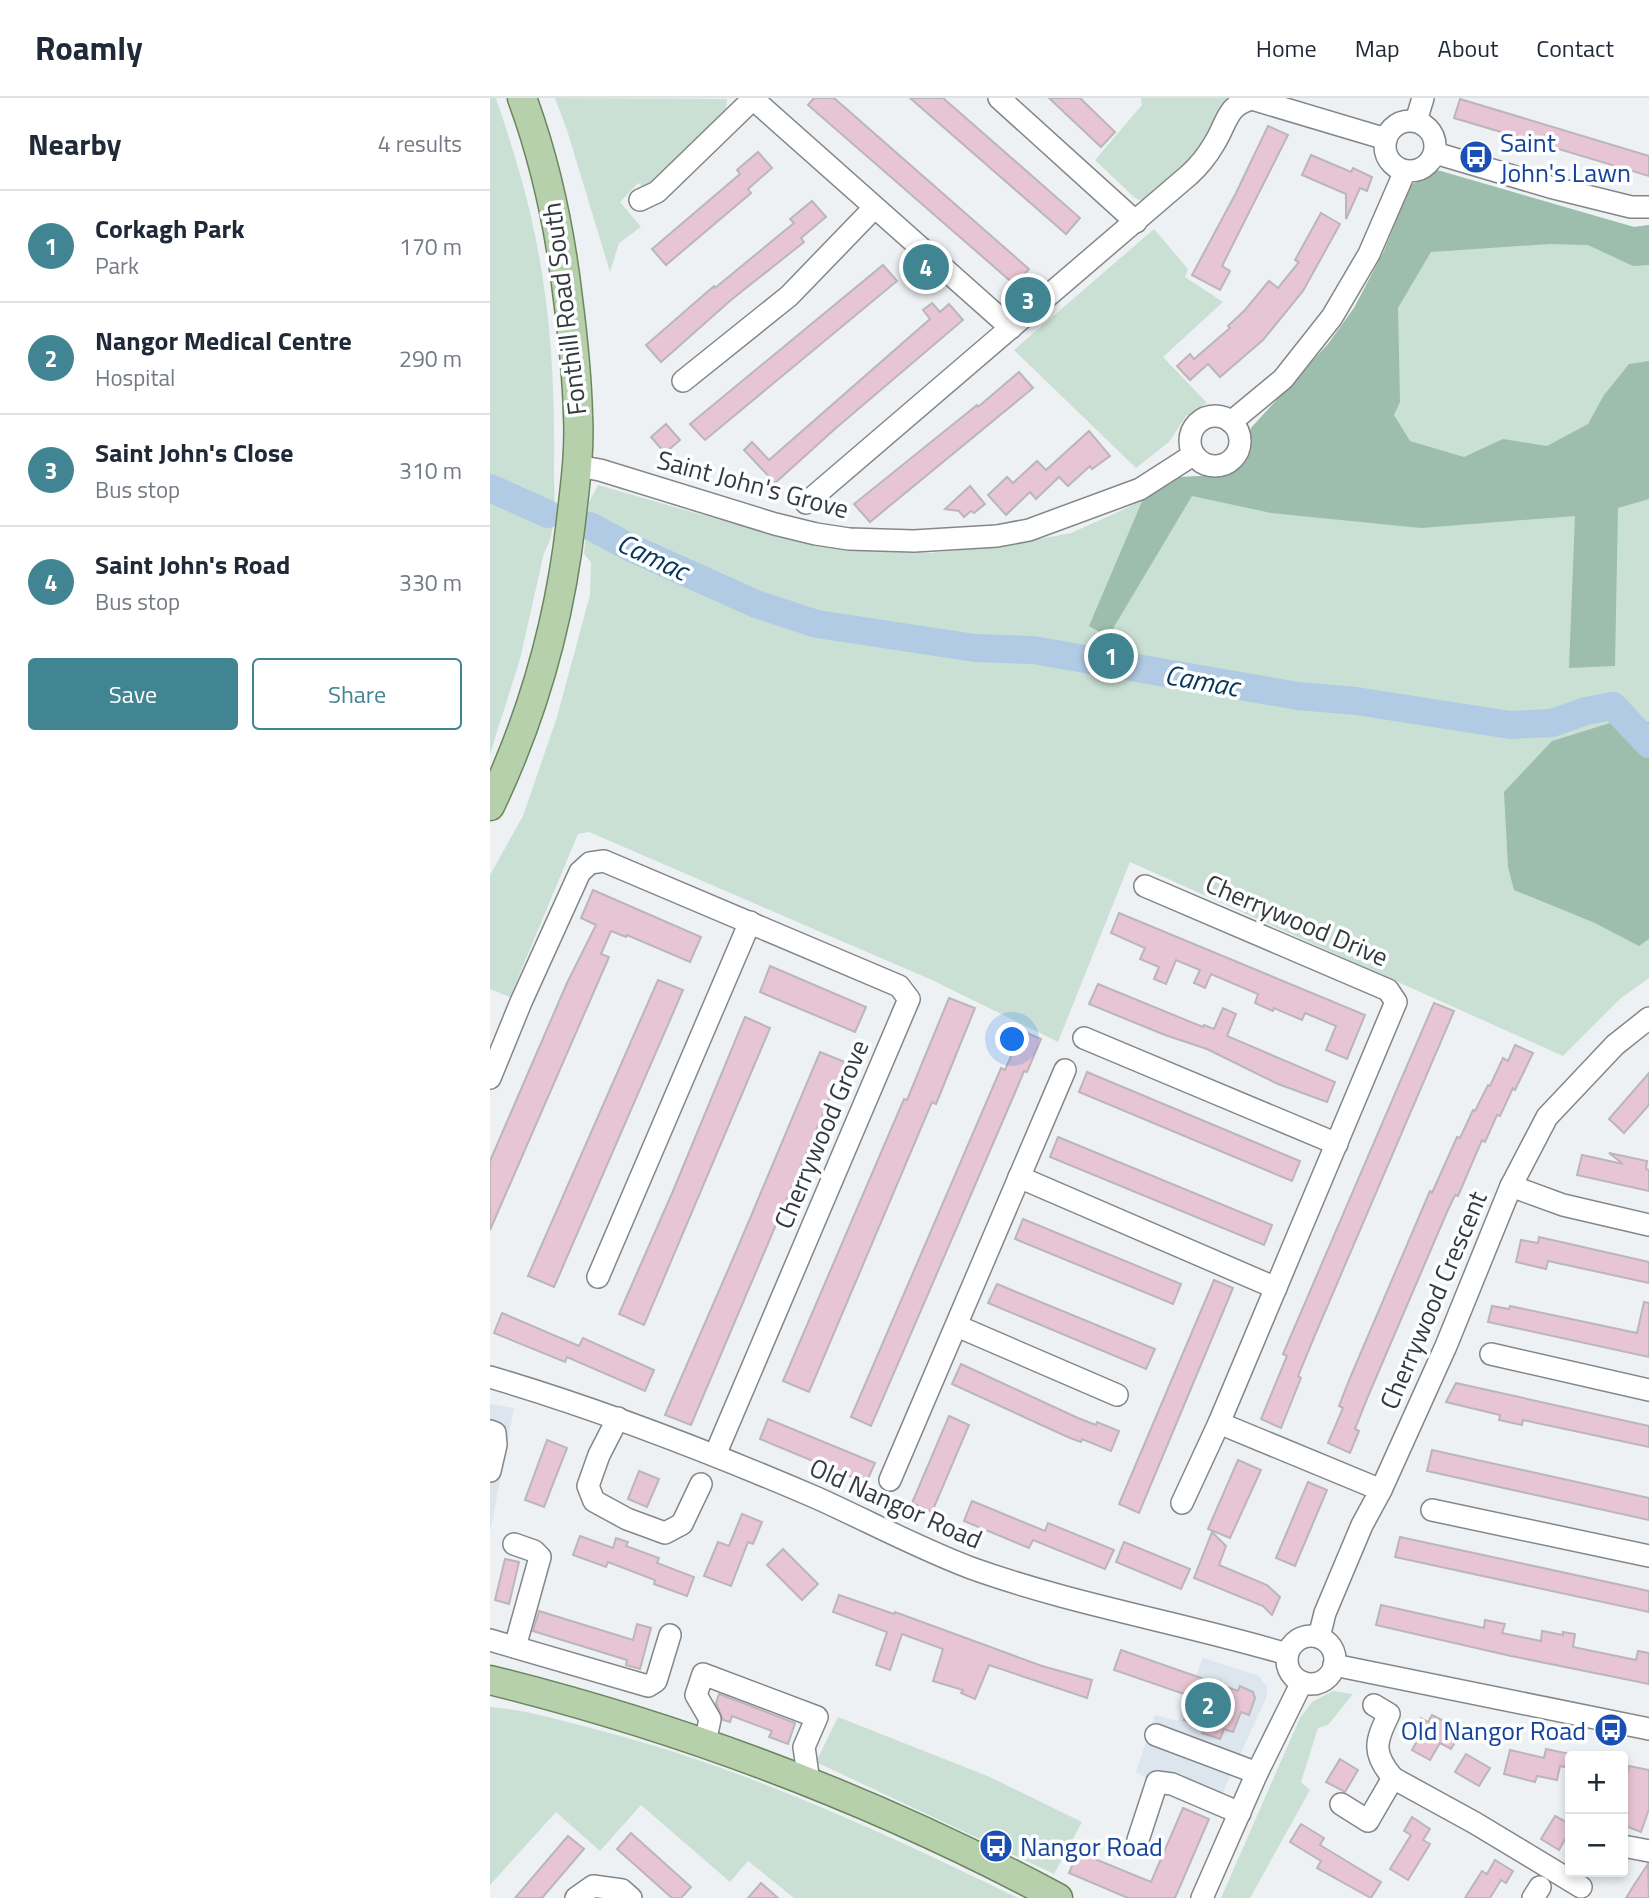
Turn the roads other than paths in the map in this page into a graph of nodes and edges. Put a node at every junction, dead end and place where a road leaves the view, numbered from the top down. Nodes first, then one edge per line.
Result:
1 (522, 98) edge
2 (999, 98) edge
3 (1423, 98) edge
4 (752, 99) edge
5 (1416, 121) junction
6 (1386, 139) junction
7 (1435, 153) junction
8 (1405, 171) junction
9 (639, 200) dead end
10 (1649, 207) edge
11 (874, 208) junction
12 (1136, 222) junction
13 (1010, 328) junction
14 (683, 381) dead end
15 (1231, 422) junction
16 (1193, 455) junction
17 (578, 466) junction
18 (806, 503) dead end
19 (490, 806) edge
20 (1146, 886) dead end
21 (750, 922) junction
22 (1649, 1018) edge
23 (1084, 1038) dead end
24 (1065, 1070) dead end
25 (490, 1078) edge
26 (1337, 1144) junction
27 (1019, 1177) junction
28 (1511, 1186) junction
29 (1649, 1225) edge
30 (598, 1277) dead end
31 (1276, 1289) junction
32 (957, 1326) junction
33 (1491, 1354) dead end
34 (490, 1377) edge
35 (1649, 1390) edge
36 (1117, 1395) dead end
37 (618, 1418) junction
38 (1219, 1423) junction
39 (490, 1431) edge
40 (715, 1455) junction
41 (490, 1471) edge
42 (890, 1480) dead end
43 (701, 1484) dead end
44 (1381, 1490) junction
45 (1182, 1503) dead end
46 (1432, 1510) dead end
47 (513, 1544) dead end
48 (1649, 1556) edge
49 (670, 1635) dead end
50 (1319, 1637) junction
51 (490, 1640) edge
52 (514, 1647) junction
53 (1287, 1654) junction
54 (1334, 1665) junction
55 (490, 1680) edge
56 (1302, 1682) junction
57 (1374, 1705) dead end
58 (1649, 1729) edge
59 (1156, 1735) dead end
60 (705, 1743) junction
61 (1257, 1773) junction
62 (1393, 1778) junction
63 (808, 1782) junction
64 (1341, 1804) dead end
65 (1240, 1813) junction
66 (1138, 1840) dead end
67 (1628, 1847) edge
68 (1649, 1851) edge
69 (1582, 1886) edge
70 (576, 1898) edge
71 (631, 1898) edge
72 (1058, 1898) edge
73 (1202, 1898) edge

1 - 17 main road, Fonthill Road South
2 - 12 street
3 - 5 street
4 - 9 street
4 - 11 street
5 - 6 street
5 - 7 street
6 - 8 street
6 - 12 street
7 - 8 street
7 - 10 street
8 - 15 street
11 - 13 street
11 - 14 street
12 - 13 street
13 - 18 street
15 - 16 street
15 - 16 street
16 - 17 street, Saint John's Grove
17 - 19 main road, Fonthill Road South
20 - 26 street, Cherrywood Drive
21 - 25 street, Cherrywood Grove
21 - 30 street
21 - 40 street, Cherrywood Grove
22 - 28 street, Cherrywood Crescent
23 - 26 street
24 - 27 street
26 - 31 street, Cherrywood Drive
27 - 31 street
27 - 32 street
28 - 29 street
28 - 44 street, Cherrywood Crescent
31 - 38 street, Cherrywood Drive
32 - 36 street
32 - 42 street
33 - 35 street
34 - 37 street, Old Nangor Road
37 - 40 street, Old Nangor Road
37 - 43 street
38 - 44 street
38 - 45 street, Cherrywood Drive
39 - 41 street
40 - 53 street, Old Nangor Road
44 - 50 street, Cherrywood Crescent
46 - 48 street
47 - 52 street
49 - 52 street
50 - 53 street
50 - 54 street
51 - 52 street
53 - 56 street
54 - 56 street
54 - 58 street
55 - 60 main road
56 - 61 street
57 - 62 street
59 - 61 street
60 - 63 main road
60 - 63 street
61 - 65 street
62 - 64 street
62 - 69 street
63 - 72 main road
65 - 66 street
65 - 73 street
67 - 68 street
70 - 71 street

